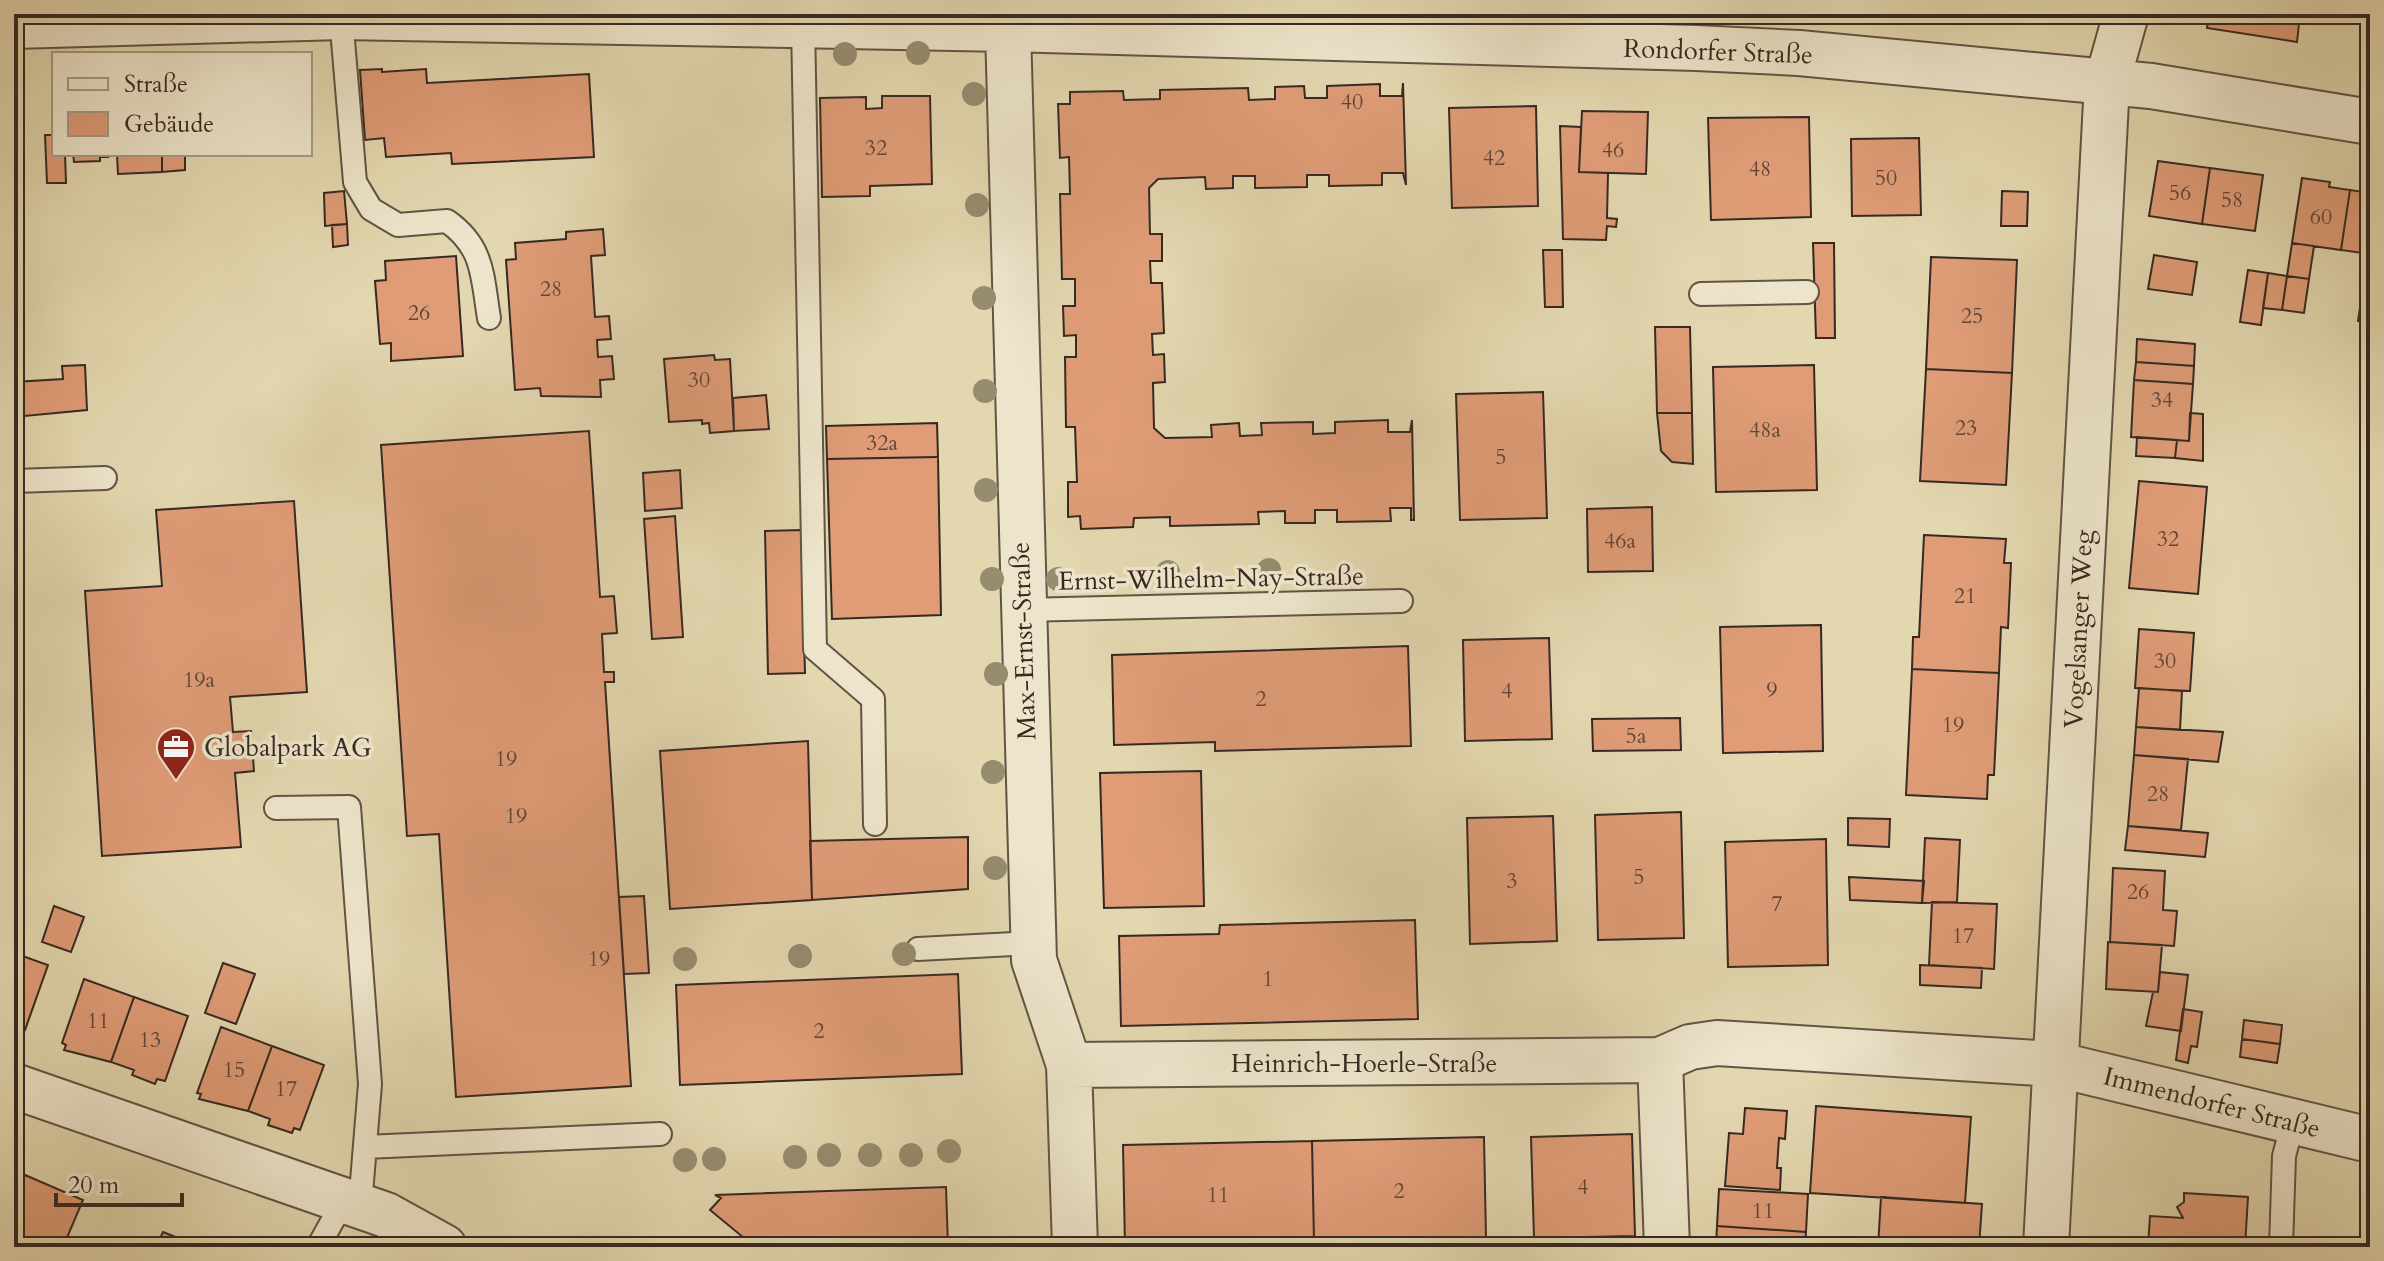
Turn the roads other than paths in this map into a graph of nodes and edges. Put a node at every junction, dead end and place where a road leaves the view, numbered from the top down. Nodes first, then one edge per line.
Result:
1 (2126, 14) edge
2 (341, 17) junction
3 (630, 17) edge
4 (1087, 22) edge
5 (803, 24) junction
6 (14, 26) edge
7 (1008, 29) junction
8 (2107, 82) junction
9 (2370, 122) edge
10 (1807, 292) dead end
11 (1701, 294) dead end
12 (489, 318) dead end
13 (105, 478) dead end
14 (14, 481) edge
15 (1401, 601) dead end
16 (1022, 610) junction
17 (276, 808) dead end
18 (875, 824) dead end
19 (1033, 943) junction
20 (918, 949) dead end
21 (1660, 1060) junction
22 (2055, 1064) junction
23 (1069, 1065) junction
24 (14, 1086) edge
25 (2293, 1122) junction
26 (660, 1134) dead end
27 (2370, 1140) edge
28 (365, 1147) junction
29 (352, 1203) junction
30 (318, 1247) edge
31 (444, 1247) edge
32 (1075, 1247) edge
33 (1667, 1247) edge
34 (2046, 1247) edge
35 (2281, 1247) edge

1 - 8 street, Vogelsanger Weg
2 - 3 street, Rondorfer Straße
2 - 6 street, Rondorfer Straße
2 - 12 lane
3 - 5 street, Rondorfer Straße
4 - 7 street, Rondorfer Straße
4 - 8 street, Rondorfer Straße
5 - 7 street, Rondorfer Straße
5 - 18 lane
7 - 16 street, Max-Ernst-Straße
8 - 9 street, Rondorfer Straße
8 - 22 street, Vogelsanger Weg
10 - 11 lane
13 - 14 lane
15 - 16 lane, Ernst-Wilhelm-Nay-Straße
16 - 19 street, Max-Ernst-Straße
17 - 28 lane
19 - 20 lane
19 - 23 street, Max-Ernst-Straße
21 - 22 street, Heinrich-Hoerle-Straße
21 - 23 street, Heinrich-Hoerle-Straße
21 - 33 street
22 - 25 street, Immendorfer Straße
22 - 34 street, Vogelsanger Weg
23 - 32 street, Max-Ernst-Straße
24 - 29 street
25 - 27 street, Immendorfer Straße
25 - 35 lane
26 - 28 lane
28 - 29 lane
29 - 30 lane
29 - 31 street

